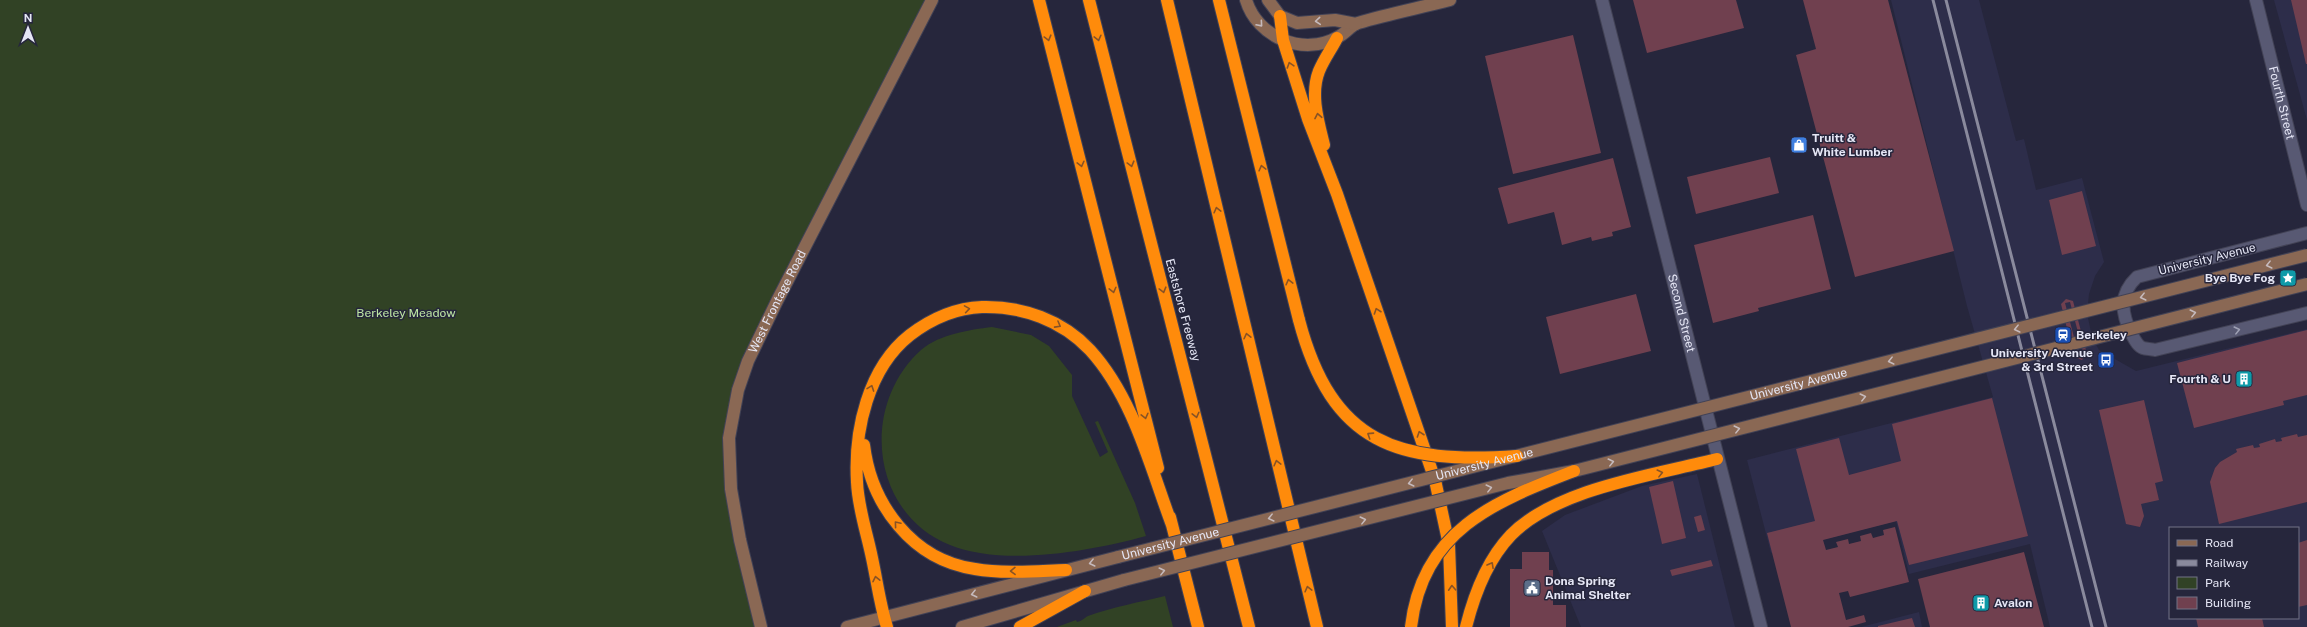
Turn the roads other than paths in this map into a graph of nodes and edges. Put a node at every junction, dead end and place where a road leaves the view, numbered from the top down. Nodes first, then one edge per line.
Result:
1 (932, 0) edge
2 (1039, 0) edge
3 (1089, 0) edge
4 (1166, 0) edge
5 (1219, 0) edge
6 (1246, 0) edge
7 (1268, 0) edge
8 (1450, 0) edge
9 (1602, 0) edge
10 (2256, 0) edge
11 (1280, 16) junction
12 (1356, 24) junction
13 (1337, 38) junction
14 (1283, 40) junction
15 (1337, 194) junction
16 (2307, 205) edge
17 (2307, 233) edge
18 (2307, 255) edge
19 (2307, 284) edge
20 (2307, 313) edge
21 (862, 426) junction
22 (1517, 456) junction
23 (1717, 459) junction
24 (1574, 471) junction
25 (1172, 525) junction
26 (1066, 570) junction
27 (1085, 591) junction
28 (886, 622) edge
29 (761, 627) edge
30 (847, 627) edge
31 (962, 627) edge
32 (1020, 627) edge
33 (1198, 627) edge
34 (1249, 627) edge
35 (1317, 627) edge
36 (1411, 627) edge
37 (1452, 627) edge
38 (1466, 627) edge
39 (1761, 627) edge

1 - 29 main road, West Frontage Road
2 -> 25 highway
3 -> 34 highway, Eastshore Freeway
35 -> 4 highway
22 -> 5 highway, bridge
6 -> 14 main road
7 - 11 main road
8 - 12 main road
9 - 23 street, Second Street
10 - 16 street, Fourth Street
12 -> 11 main road
11 - 14 highway
12 - 13 main road
13 - 14 main road
15 -> 13 highway
15 -> 14 highway
37 -> 15 highway
17 -> 20 street, University Avenue
18 -> 22 main road, University Avenue, bridge
24 -> 19 main road, University Avenue, bridge
21 -> 25 highway
26 -> 21 highway
28 -> 21 highway
22 -> 26 main road, University Avenue, bridge
38 -> 23 highway
23 - 39 street, Second Street
27 -> 24 main road, University Avenue, bridge
24 - 36 highway, bridge
25 - 33 highway
26 -> 28 main road, University Avenue
27 - 31 main road, University Avenue
27 - 32 highway
28 - 30 main road, University Avenue

